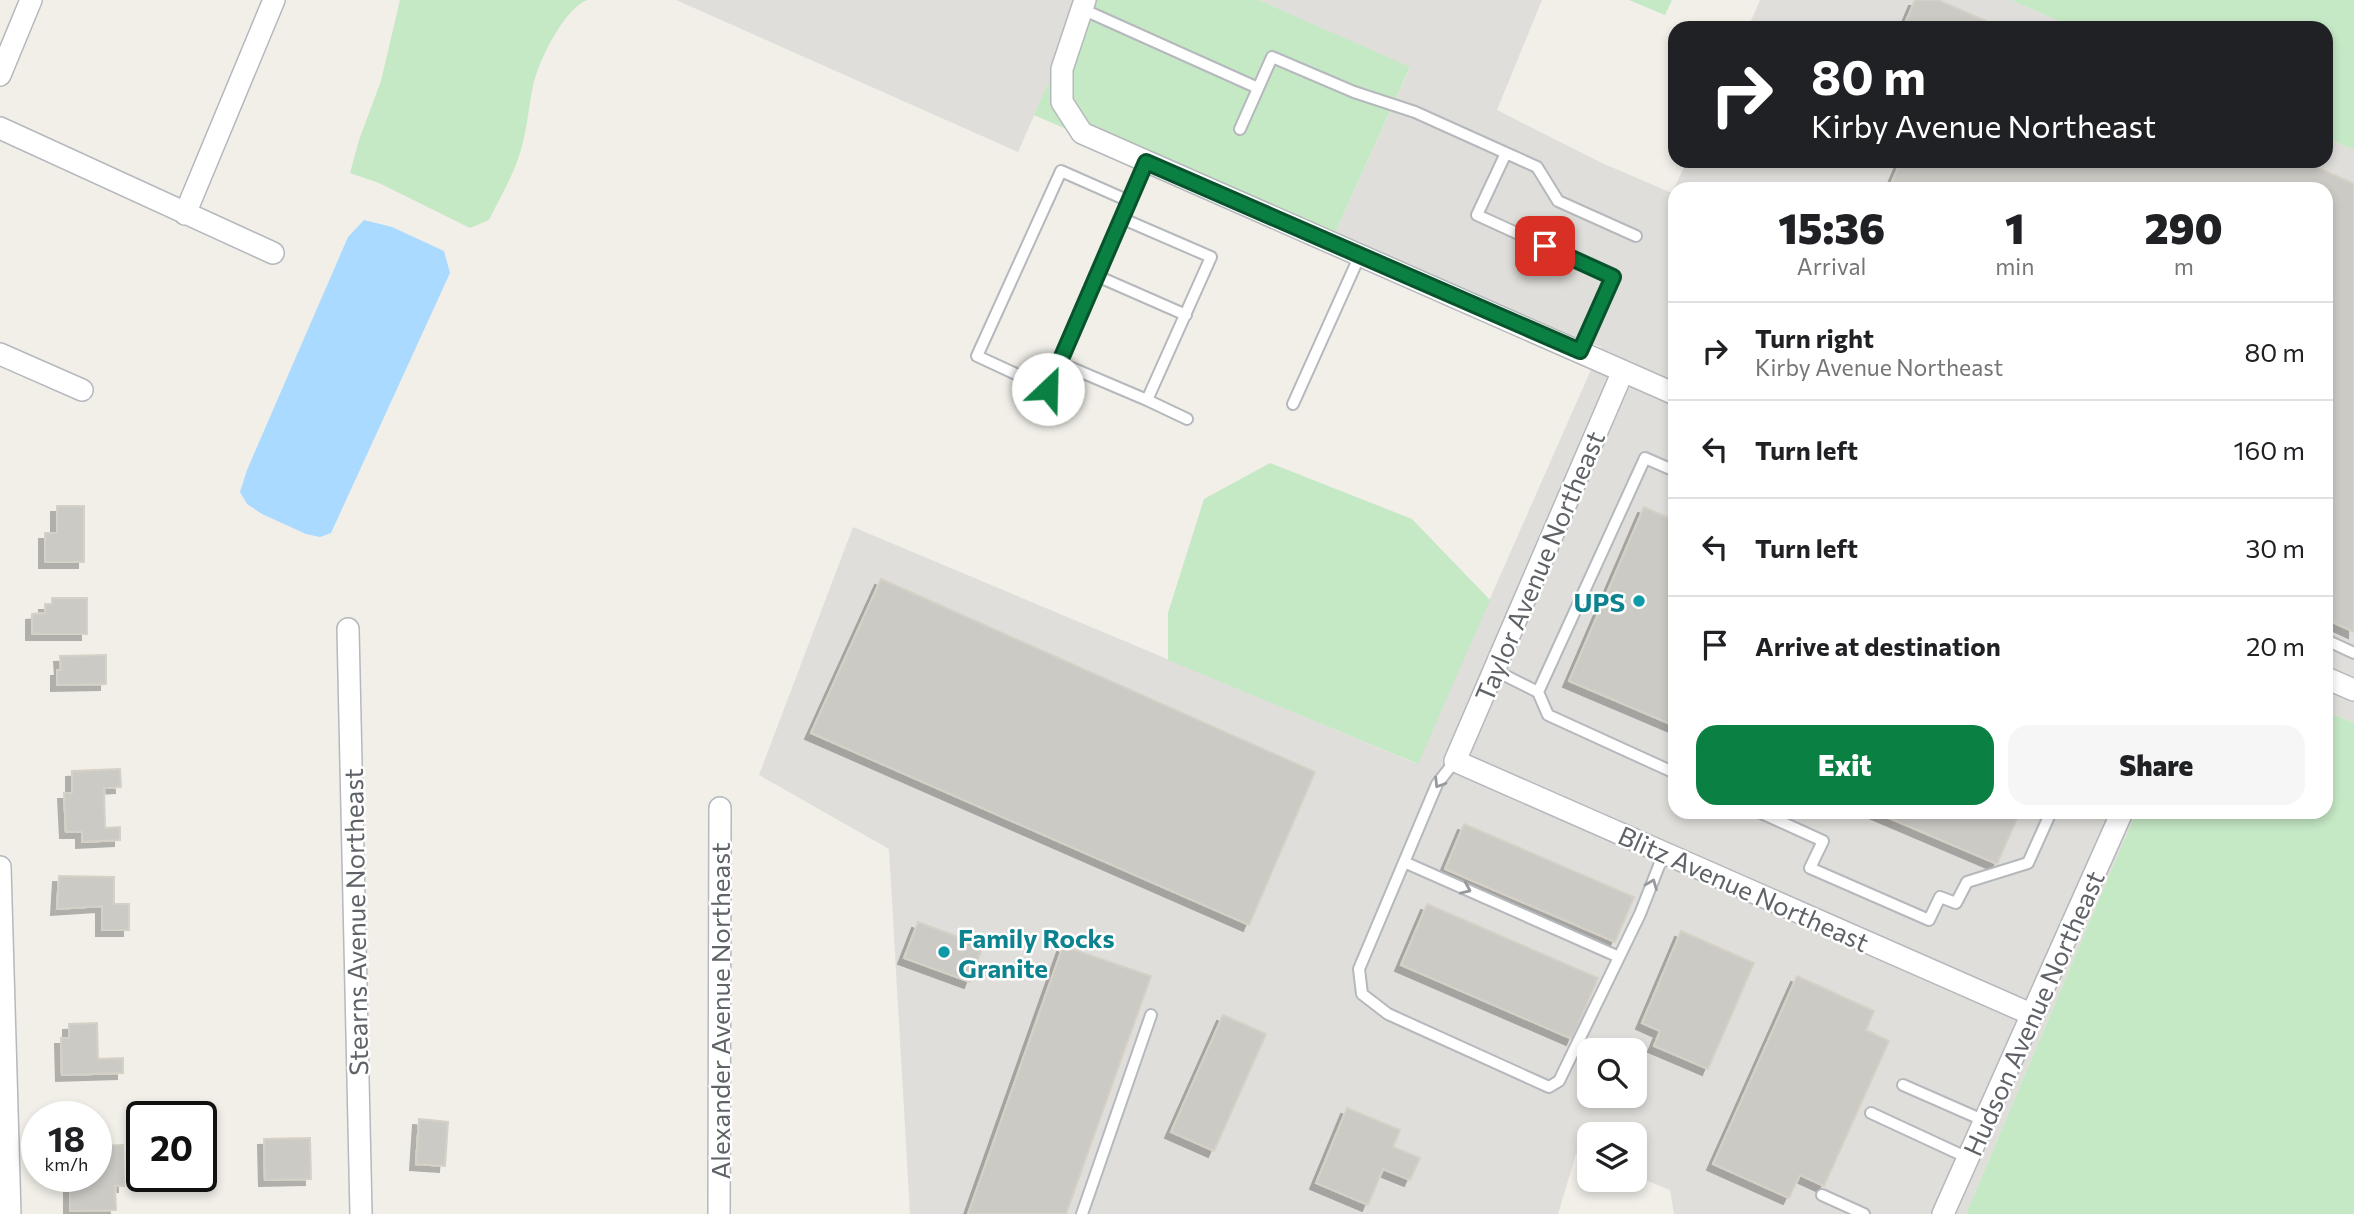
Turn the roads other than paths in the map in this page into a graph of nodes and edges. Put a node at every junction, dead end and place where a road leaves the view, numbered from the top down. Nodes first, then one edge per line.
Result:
1 (31, 0) edge
2 (274, 0) edge
3 (1084, 5) edge
4 (0, 75) edge
5 (1258, 88) junction
6 (0, 128) edge
7 (1240, 129) dead end
8 (1506, 153) junction
9 (1146, 162) junction
10 (1129, 201) junction
11 (185, 214) junction
12 (1121, 218) junction
13 (1636, 236) dead end
14 (273, 253) dead end
15 (1360, 255) junction
16 (1097, 276) junction
17 (1185, 315) junction
18 (1580, 351) junction
19 (0, 354) edge
20 (1060, 363) junction
21 (1623, 371) junction
22 (82, 390) dead end
23 (1668, 391) edge
24 (1147, 400) junction
25 (1293, 404) dead end
26 (1187, 419) dead end
27 (1668, 468) edge
28 (348, 629) dead end
29 (2333, 643) edge
30 (2354, 653) edge
31 (1494, 670) junction
32 (2333, 681) edge
33 (2354, 690) edge
34 (1538, 692) junction
35 (1455, 761) junction
36 (1668, 770) edge
37 (720, 808) dead end
38 (1774, 819) edge
39 (2048, 819) edge
40 (2119, 819) edge
41 (1664, 853) junction
42 (1404, 862) junction
43 (0, 867) edge
44 (1619, 957) junction
45 (2032, 1014) junction
46 (1151, 1015) dead end
47 (1903, 1084) dead end
48 (1871, 1113) dead end
49 (1985, 1121) junction
50 (1968, 1158) junction
51 (1822, 1195) dead end
52 (10, 1214) edge
53 (361, 1214) edge
54 (719, 1214) edge
55 (1082, 1214) edge
56 (1864, 1214) edge
57 (1943, 1214) edge

1 - 4 street
2 - 11 street
3 - 5 lane
3 - 9 street
5 - 7 lane
5 - 8 lane
6 - 11 street
8 - 13 lane
8 - 18 lane
9 - 10 lane
9 - 15 street
10 - 12 lane
10 - 20 lane
11 - 14 street
12 - 16 lane
12 - 17 lane
15 - 18 street
15 - 25 lane
16 - 17 lane
16 - 20 lane
17 - 24 lane
18 - 21 street
19 - 22 street
20 - 24 lane
21 - 23 street
21 - 31 street, Taylor Avenue Northeast
24 - 26 lane
27 - 34 lane
28 - 53 street, Stearns Avenue Northeast
29 - 30 lane
31 - 34 lane
31 - 35 street, Taylor Avenue Northeast
32 - 33 street
34 - 36 lane
35 - 41 street, Blitz Avenue Northeast
35 -> 42 lane
37 - 54 street, Alexander Avenue Northeast
38 - 39 lane
40 - 45 street, Hudson Avenue Northeast
44 -> 41 lane
41 - 45 street, Blitz Avenue Northeast
42 -> 44 lane
42 - 44 lane
43 - 52 street
45 - 49 street, Hudson Avenue Northeast
46 - 55 lane
47 - 49 lane
48 - 50 lane
49 - 50 street, Hudson Avenue Northeast
50 - 57 street, Hudson Avenue Northeast
51 - 56 lane

